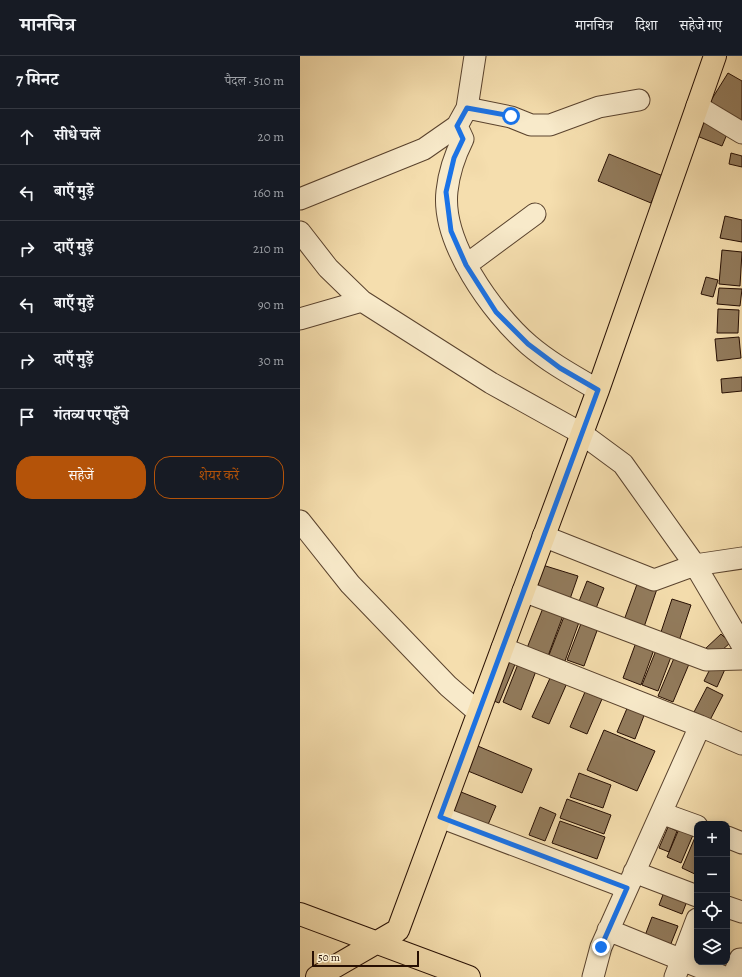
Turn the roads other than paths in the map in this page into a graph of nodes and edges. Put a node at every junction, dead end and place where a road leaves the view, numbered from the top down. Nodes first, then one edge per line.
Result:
1 (475, 56) edge
2 (715, 56) edge
3 (639, 100) dead end
4 (697, 106) junction
5 (467, 108) junction
6 (457, 126) junction
7 (742, 133) edge
8 (300, 198) edge
9 (535, 214) dead end
10 (300, 232) edge
11 (466, 265) junction
12 (362, 301) junction
13 (300, 319) edge
14 (598, 390) junction
15 (581, 433) junction
16 (303, 531) edge
17 (543, 536) junction
18 (742, 558) edge
19 (695, 565) junction
20 (523, 591) junction
21 (742, 645) edge
22 (502, 648) junction
23 (742, 659) edge
24 (478, 712) junction
25 (700, 726) junction
26 (742, 744) edge
27 (661, 813) junction
28 (440, 817) junction
29 (694, 825) edge
30 (730, 838) edge
31 (742, 843) edge
32 (631, 880) junction
33 (694, 895) edge
34 (730, 908) edge
35 (742, 912) edge
36 (300, 914) edge
37 (694, 927) edge
38 (608, 930) junction
39 (377, 943) junction
40 (742, 960) edge
41 (678, 968) edge
42 (317, 977) edge
43 (469, 977) edge
44 (593, 977) edge
45 (724, 977) edge
46 (733, 977) edge

1 - 5 street
2 - 4 main road
3 - 5 street
4 - 7 street
4 - 14 main road
5 - 6 street
6 - 8 street
6 - 11 street
9 - 11 street
10 - 12 street
11 - 14 street
12 - 13 street
12 - 15 street
14 - 15 main road
15 - 17 main road
15 - 19 street
16 - 24 street
17 - 19 street
17 - 20 main road
18 - 19 street
19 - 21 street
20 - 22 main road
20 - 23 street
22 - 24 main road
22 - 25 street
24 - 28 main road
25 - 26 street
25 - 27 street
27 - 29 street
27 - 32 street
28 - 32 street
28 - 39 main road
30 - 31 street
32 - 33 street
32 - 38 street
34 - 35 street
36 - 39 main road
37 - 41 street
38 - 41 street
38 - 44 street
39 - 42 main road
39 - 43 main road
40 - 46 street
41 - 45 street

